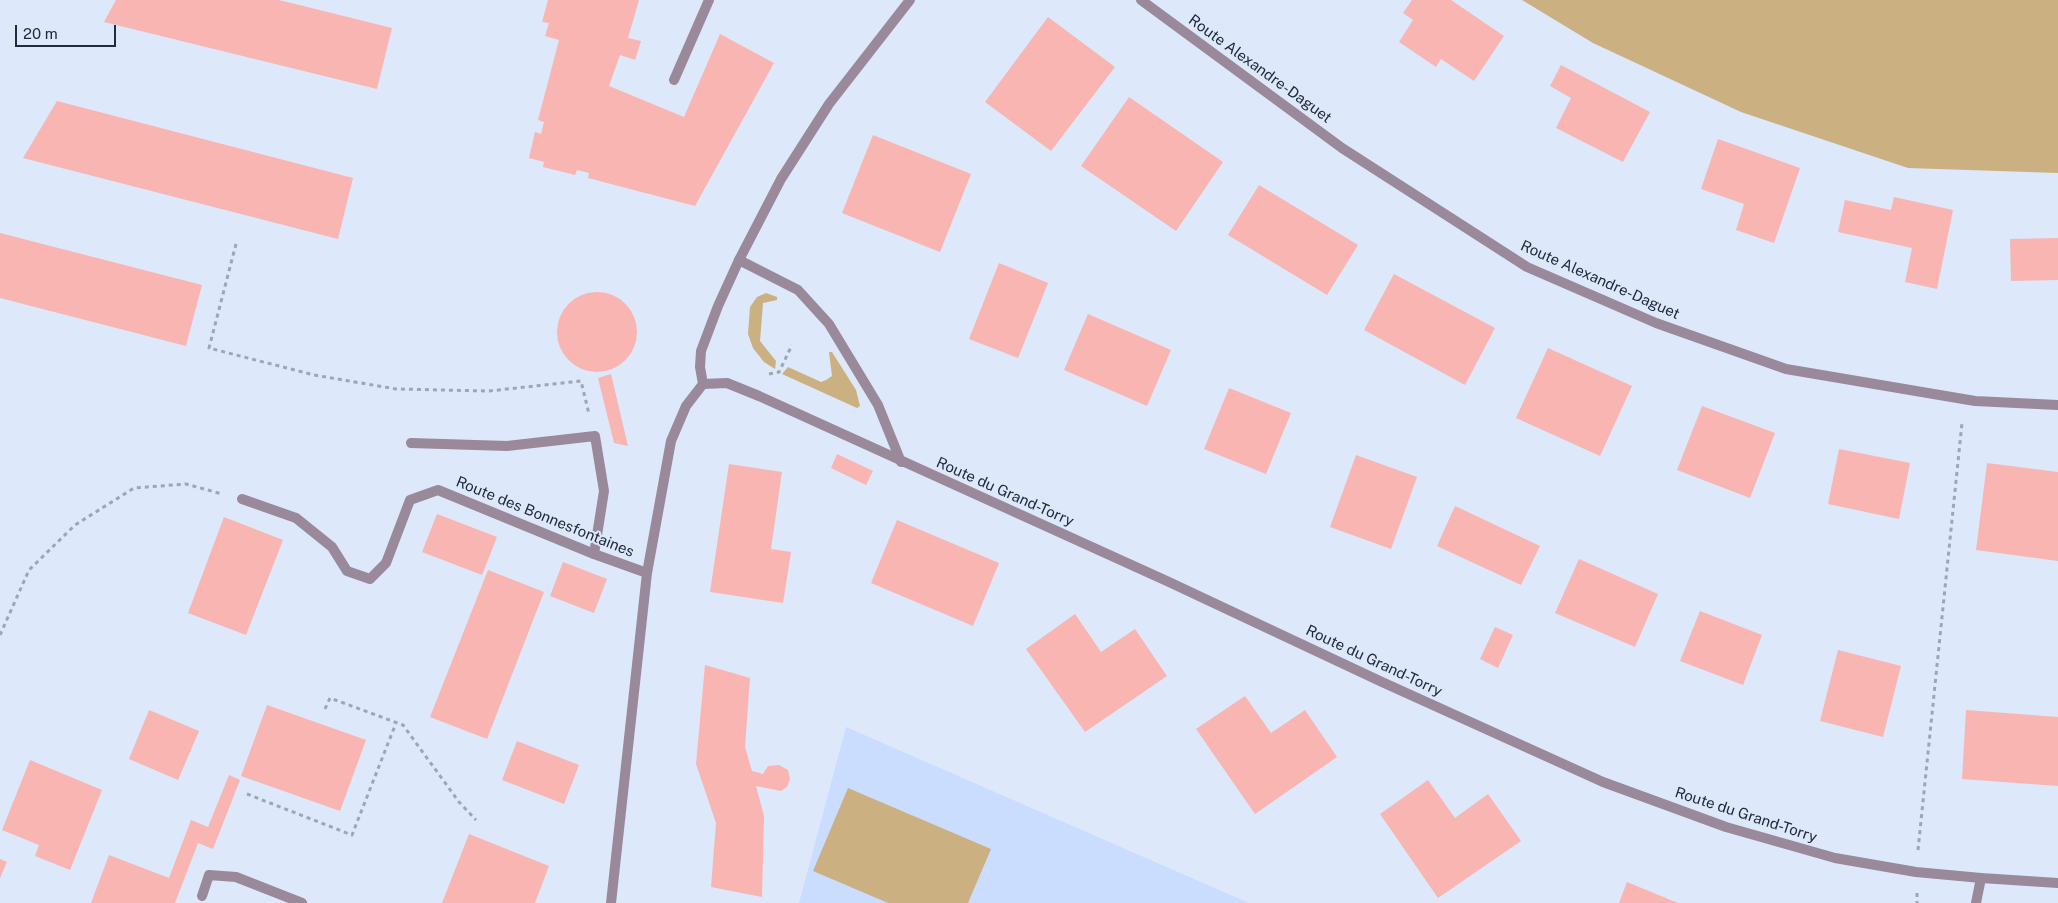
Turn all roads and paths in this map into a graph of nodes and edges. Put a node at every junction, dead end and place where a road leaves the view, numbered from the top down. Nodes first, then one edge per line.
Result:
1 (709, 0) edge
2 (910, 0) edge
3 (1141, 0) edge
4 (674, 80) dead end
5 (236, 244) dead end
6 (739, 260) junction
7 (792, 345) dead end
8 (769, 374) dead end
9 (703, 384) junction
10 (2058, 405) edge
11 (1962, 422) dead end
12 (595, 436) junction
13 (411, 444) dead end
14 (901, 462) junction
15 (242, 499) joint
16 (594, 554) junction
17 (647, 572) junction
18 (0, 635) edge
19 (325, 709) dead end
20 (396, 722) junction
21 (247, 794) dead end
22 (476, 820) dead end
23 (1916, 872) junction
24 (1981, 878) junction
25 (2058, 883) edge
26 (202, 896) dead end
27 (302, 903) edge
28 (611, 903) edge
29 (1976, 903) edge

1 - 4 street
2 - 6 street
3 - 10 street, Route Alexandre-Daguet
5 - 12 path
6 - 9 street
6 - 14 street
7 - 8 path
9 - 14 street, Route du Grand-Torry
9 - 17 street, Route des Bonnesfontaines
11 - 23 path
12 - 13 street
12 - 16 street
14 - 23 street, Route du Grand-Torry
15 - 16 street, Route des Bonnesfontaines
15 - 18 path
16 - 17 street, Route des Bonnesfontaines
17 - 28 street, Route des Bonnesfontaines
19 - 20 path
20 - 21 path
20 - 22 path
23 - 24 street, Route du Grand-Torry
24 - 25 street, Route du Grand-Torry
24 - 29 street
26 - 27 street

